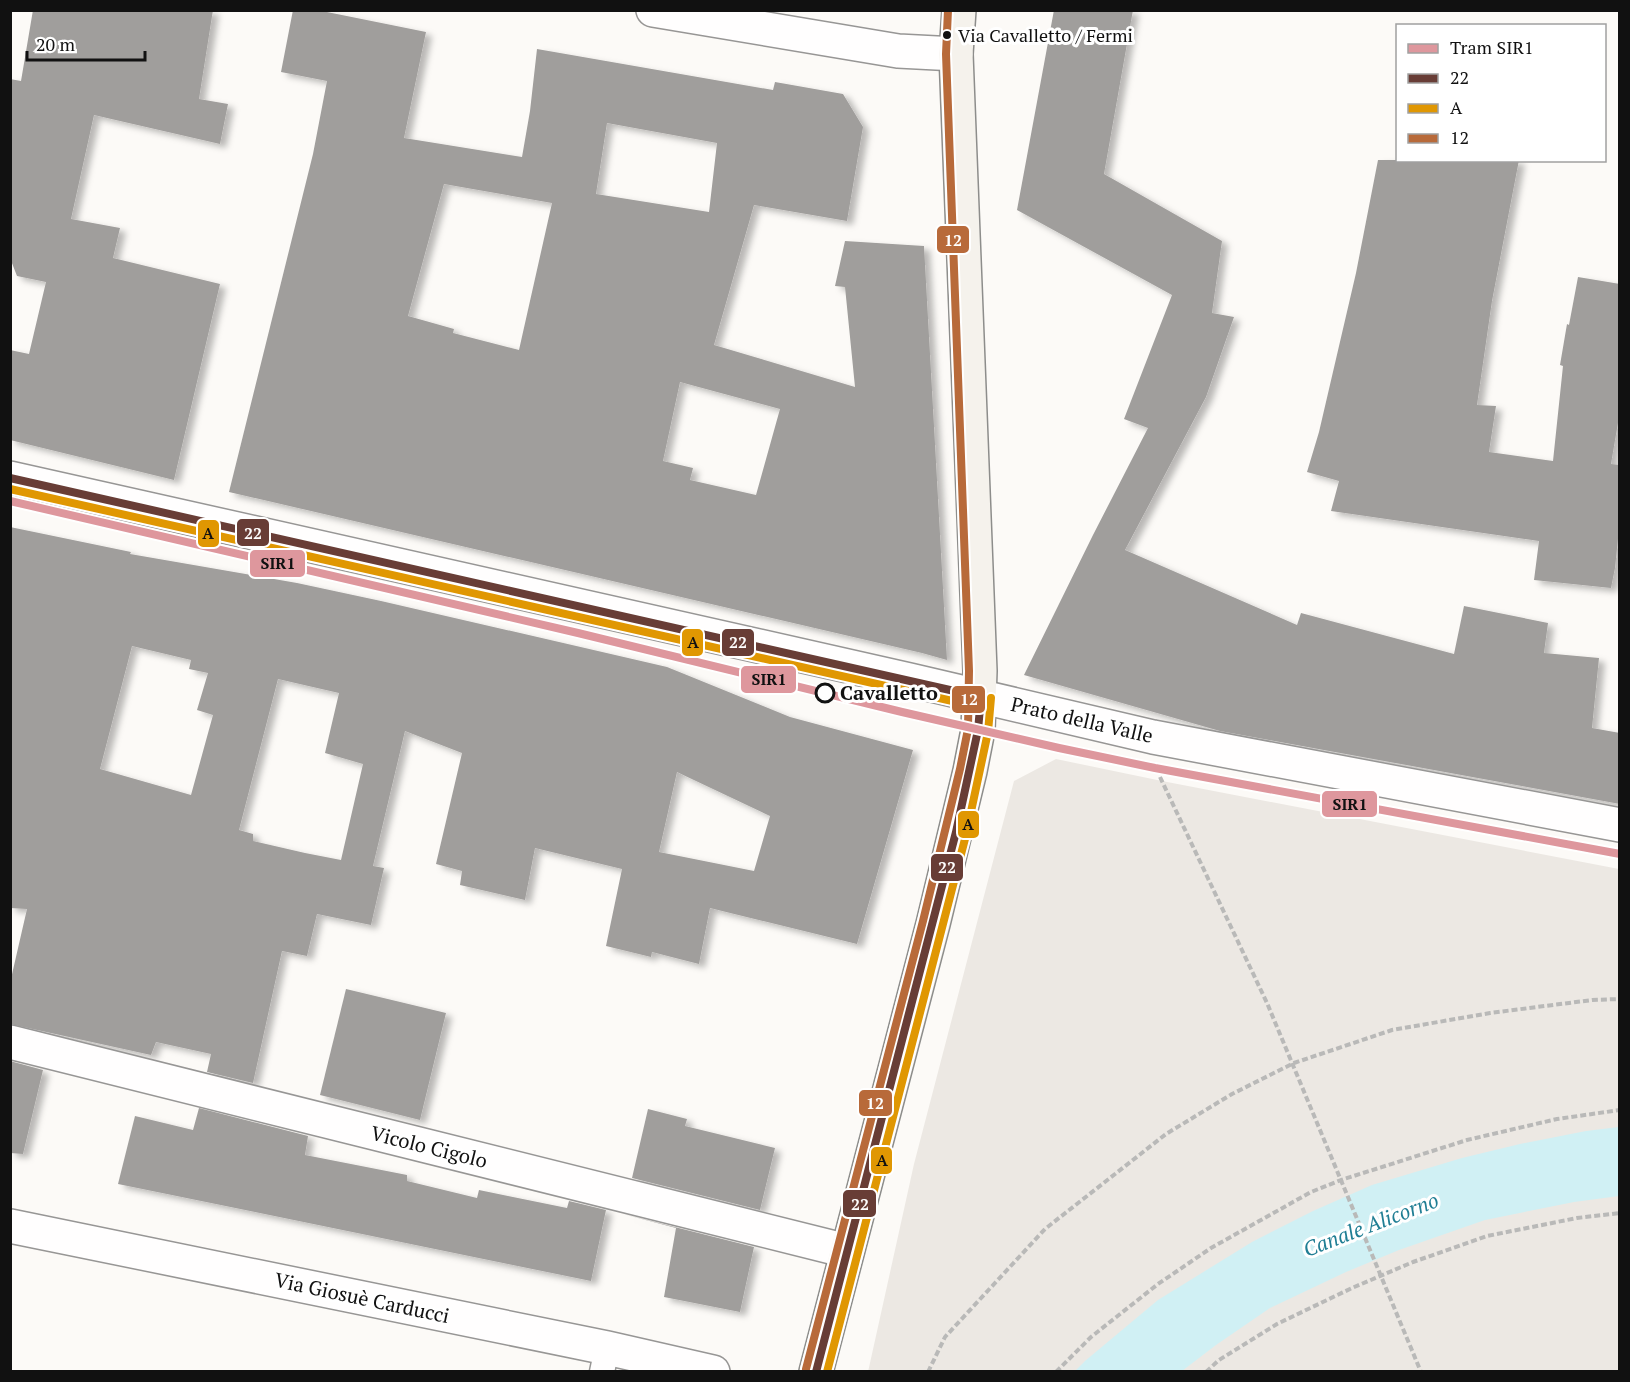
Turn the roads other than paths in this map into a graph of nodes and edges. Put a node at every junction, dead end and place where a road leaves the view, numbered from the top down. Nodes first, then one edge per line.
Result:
1 (653, 10) edge
2 (959, 10) edge
3 (956, 54) junction
4 (10, 478) edge
5 (981, 697) junction
6 (1620, 825) edge
7 (10, 1042) edge
8 (10, 1226) edge
9 (847, 1251) junction
10 (604, 1360) edge
11 (714, 1371) edge
12 (816, 1371) edge

1 - 3 street
2 - 3 street
3 - 5 street
4 - 5 street
5 - 6 street, Prato della Valle
5 - 9 street, Prato della Valle
7 - 9 street, Vicolo Cigolo
8 - 10 street, Via Giosuè Carducci
9 - 12 street, Prato della Valle
10 - 11 street, Via Giosuè Carducci

